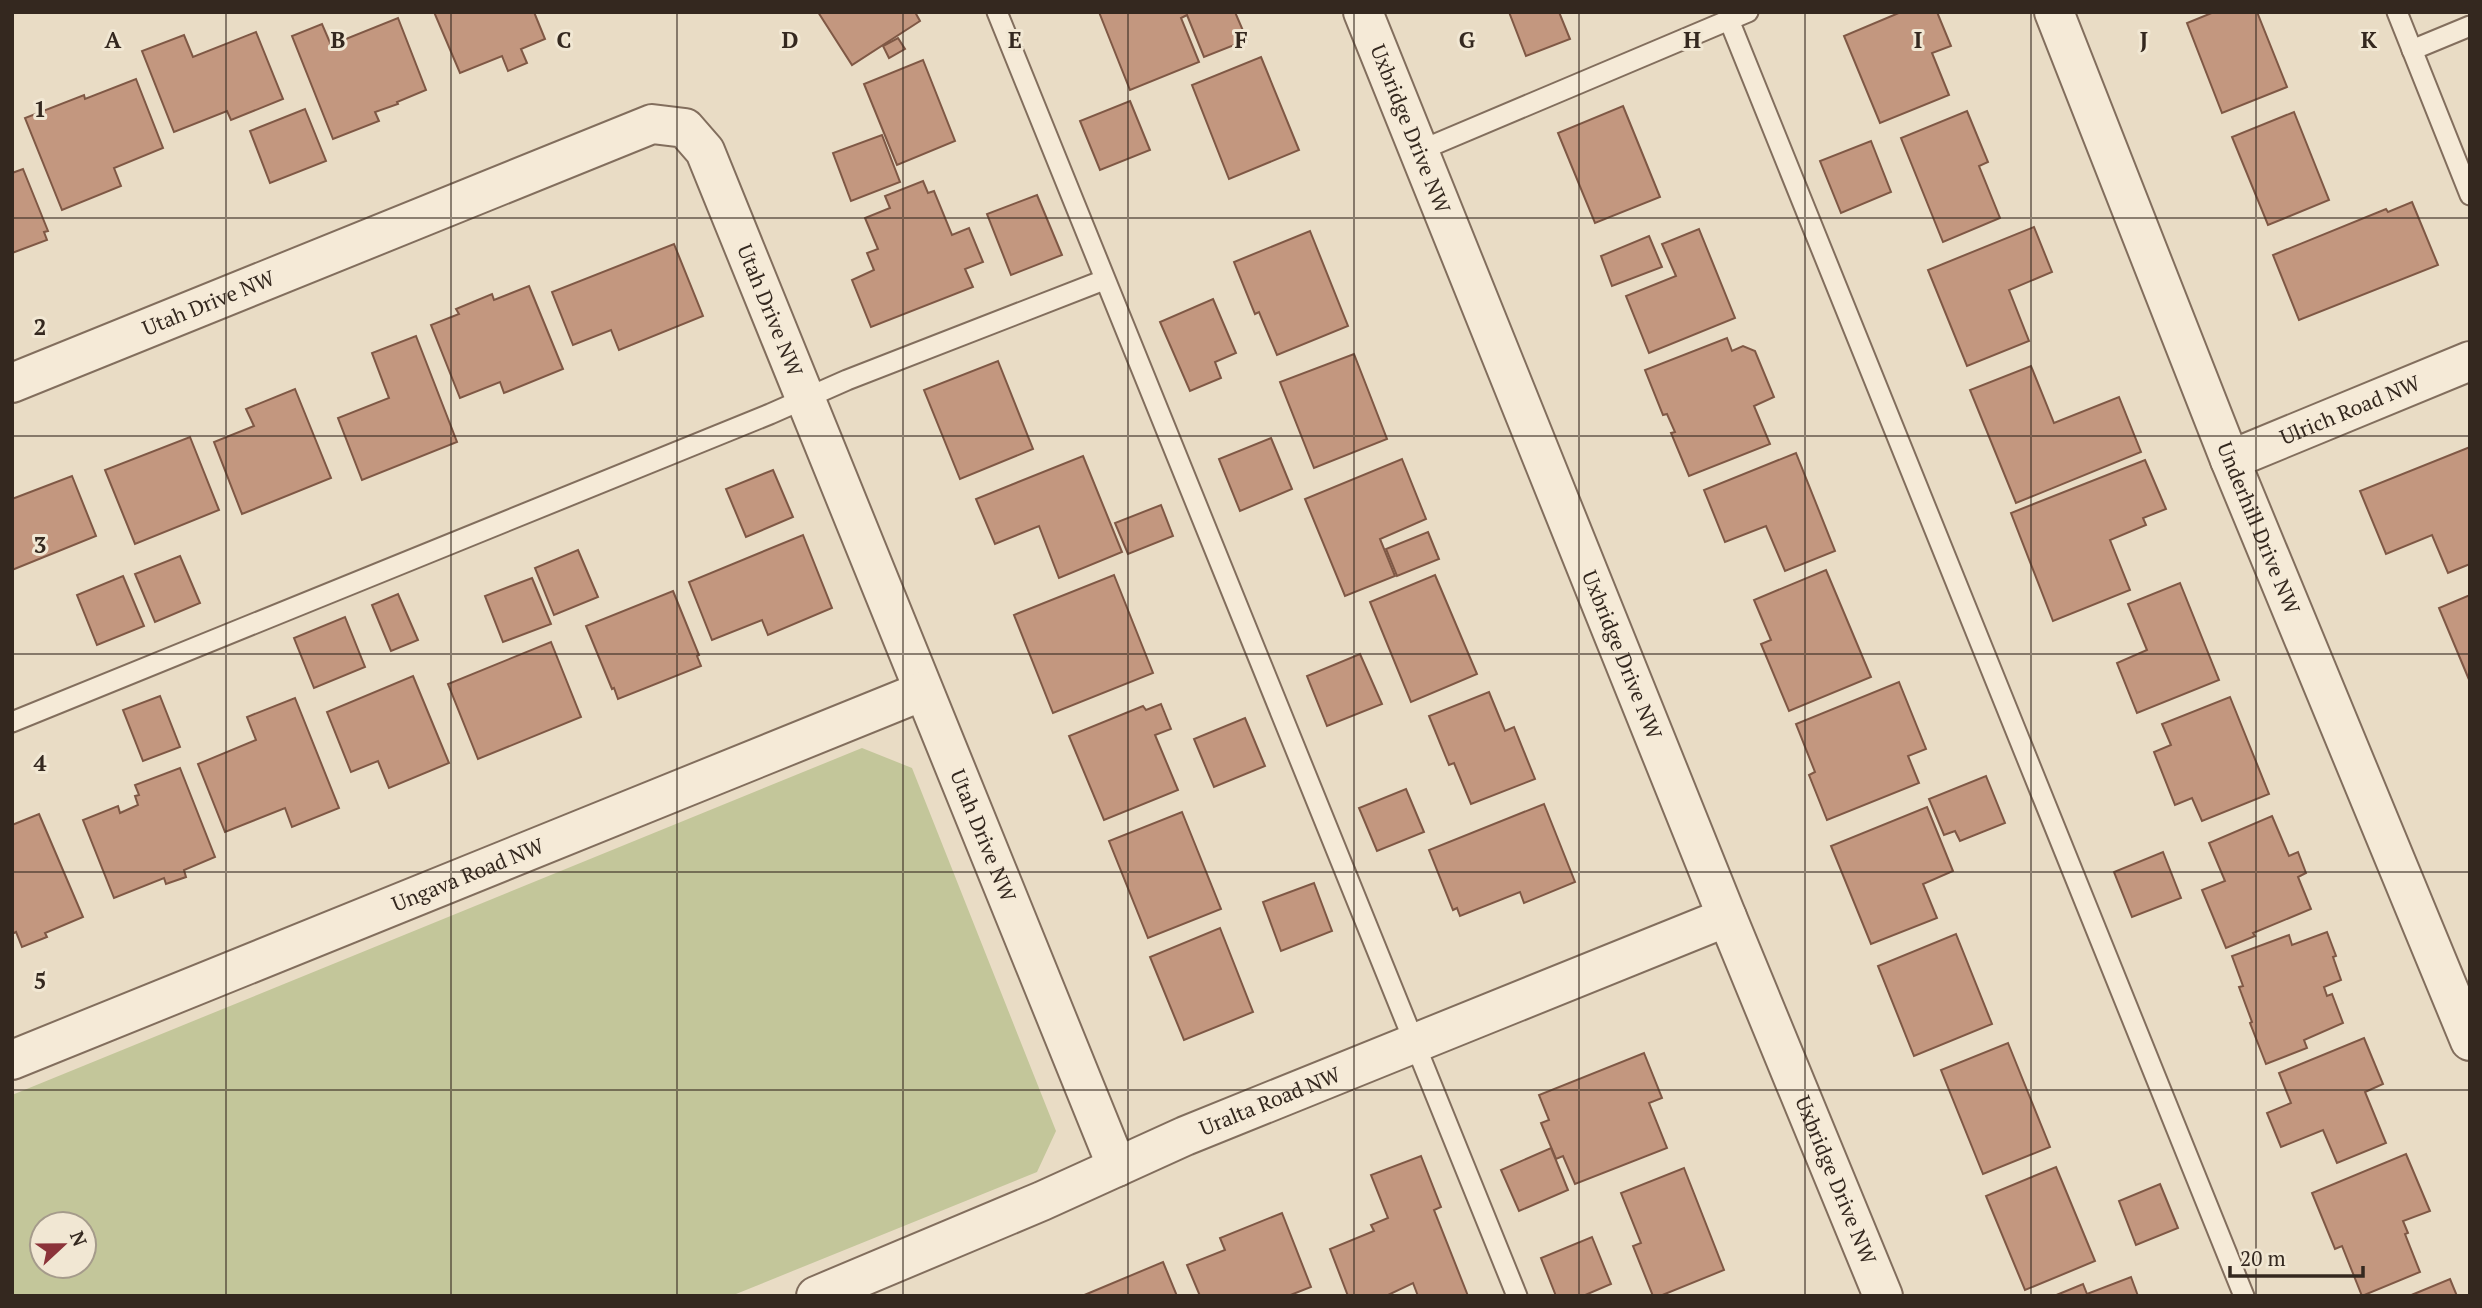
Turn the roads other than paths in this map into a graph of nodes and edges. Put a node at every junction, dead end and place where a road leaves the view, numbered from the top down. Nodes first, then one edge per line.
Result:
1 (997, 12) edge
2 (1363, 12) edge
3 (1748, 12) edge
4 (2054, 12) edge
5 (2397, 12) edge
6 (1729, 20) junction
7 (2470, 26) edge
8 (2412, 50) junction
9 (1419, 151) junction
10 (2470, 195) edge
11 (1104, 280) junction
12 (2470, 361) edge
13 (12, 383) edge
14 (803, 398) junction
15 (2231, 460) junction
16 (923, 691) junction
17 (12, 722) edge
18 (1727, 917) junction
19 (2470, 1041) edge
20 (1416, 1042) junction
21 (12, 1060) edge
22 (1116, 1167) junction
23 (816, 1296) edge
24 (1517, 1296) edge
25 (1883, 1296) edge
26 (2244, 1296) edge

1 - 11 lane
2 - 9 street, Uxbridge Drive NW
3 - 6 lane
4 - 15 street, Underhill Drive NW
5 - 8 lane
6 - 9 lane
6 - 26 lane
7 - 8 lane
8 - 10 lane
9 - 18 street, Uxbridge Drive NW
11 - 14 lane
11 - 20 lane
12 - 15 street, Ulrich Road NW
13 - 14 street, Utah Drive NW
14 - 16 street, Utah Drive NW
14 - 17 lane
15 - 19 street, Underhill Drive NW
16 - 21 street, Ungava Road NW
16 - 22 street, Utah Drive NW
18 - 20 street, Uralta Road NW
18 - 25 street, Uxbridge Drive NW
20 - 22 street, Uralta Road NW
20 - 24 lane
22 - 23 street, Uralta Road NW

